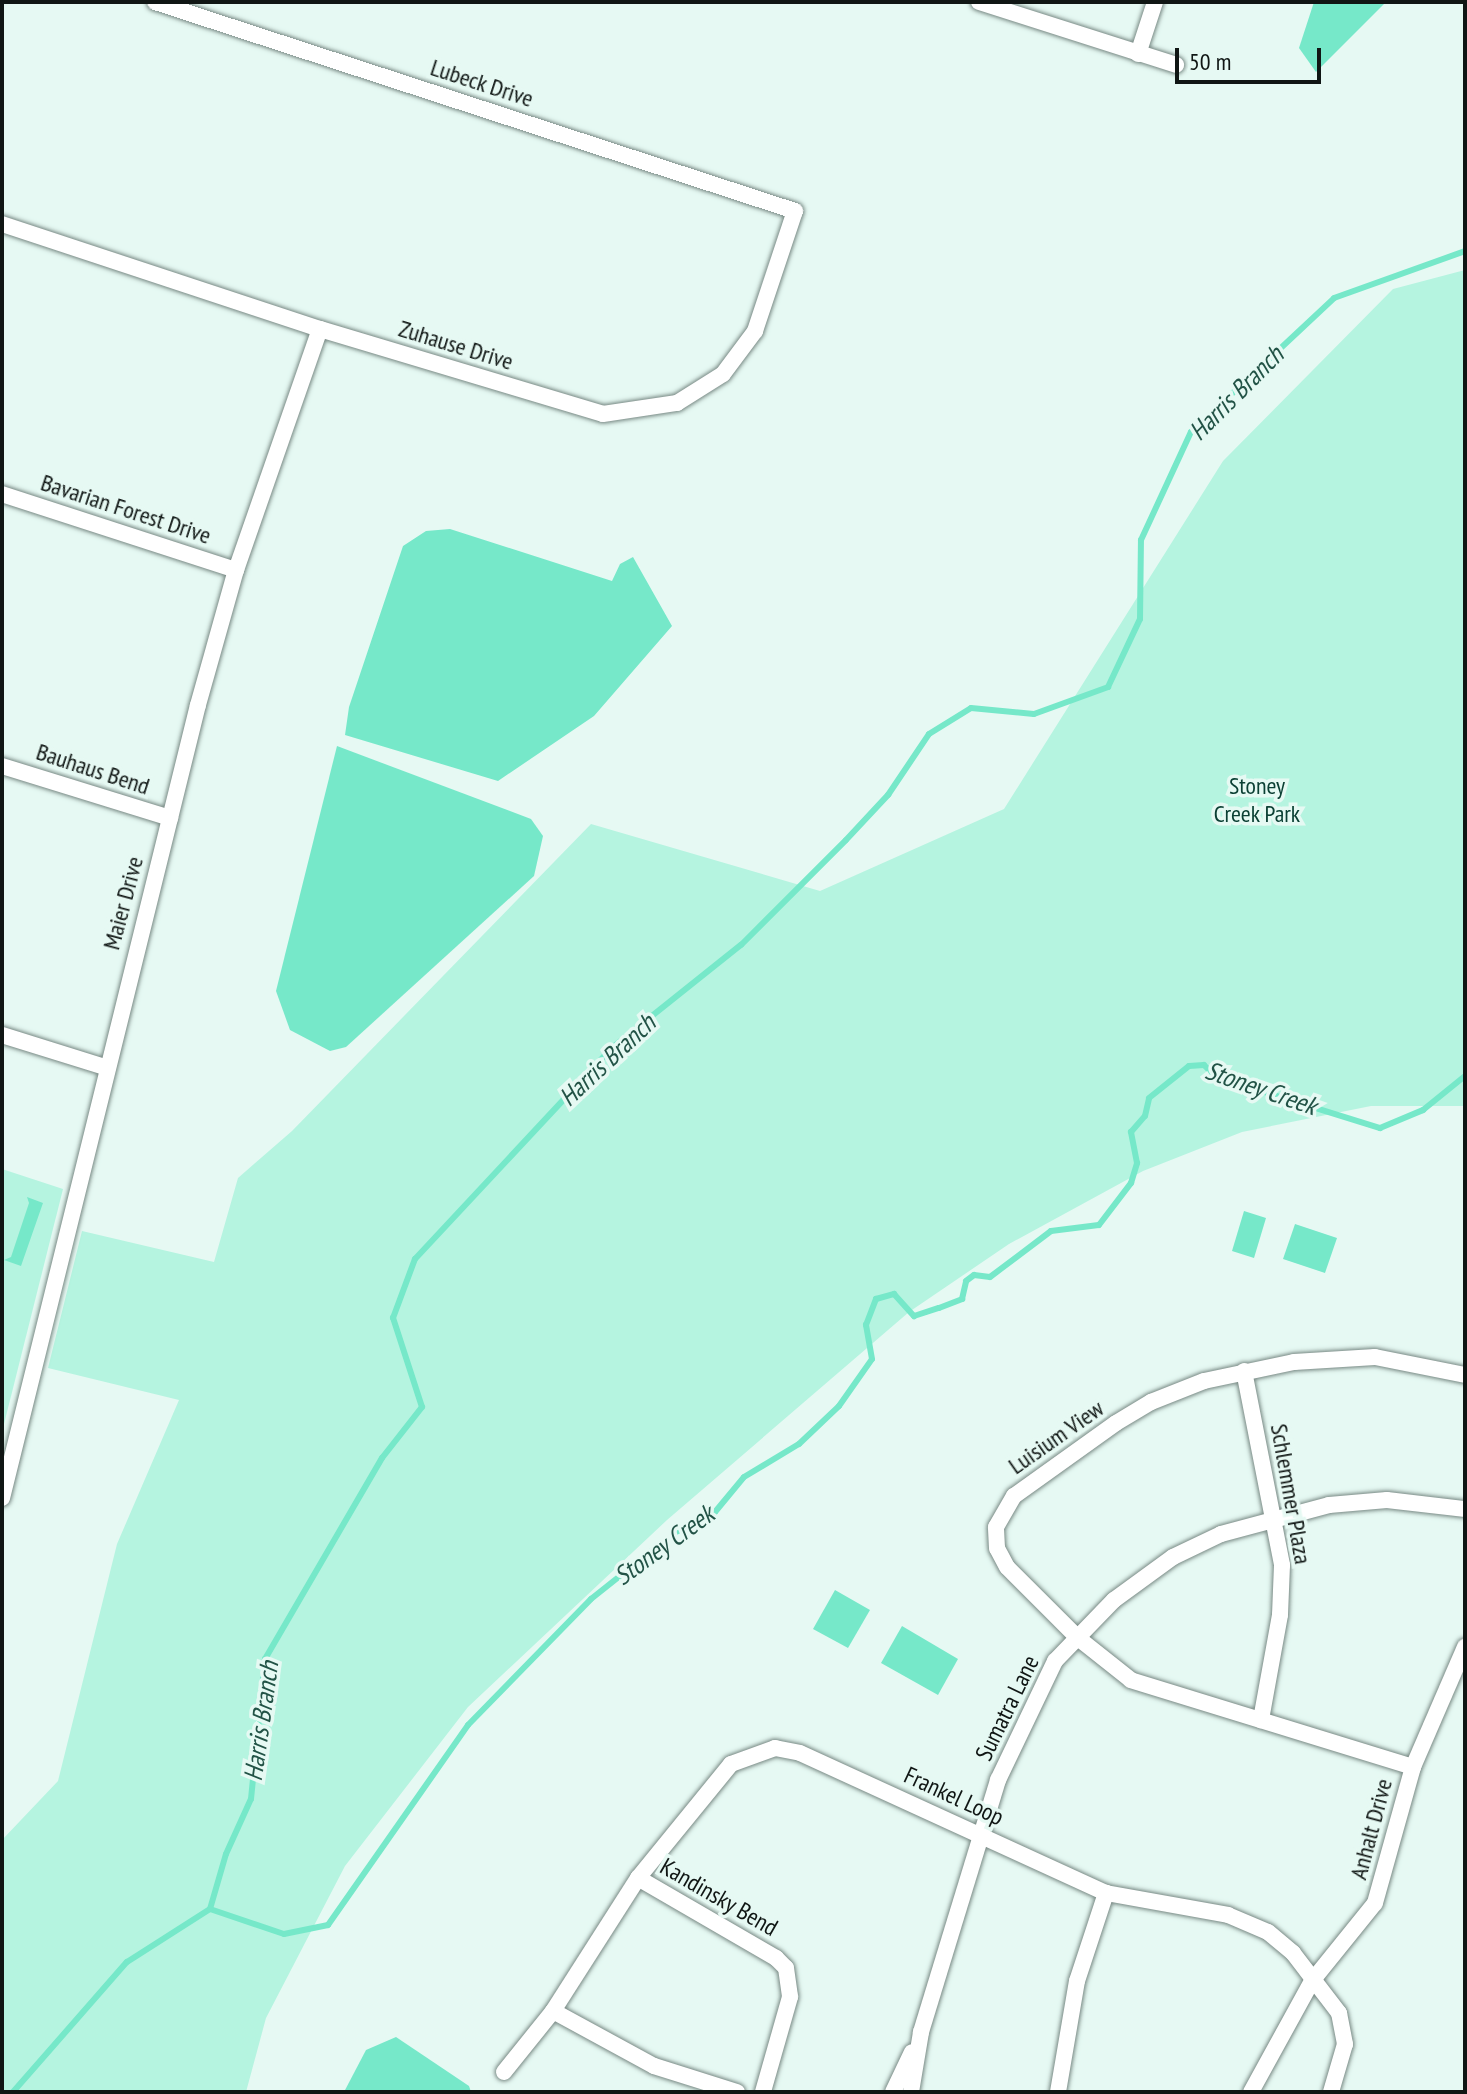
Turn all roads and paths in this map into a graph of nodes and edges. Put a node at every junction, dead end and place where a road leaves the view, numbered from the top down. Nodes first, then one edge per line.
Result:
1 (155, 2) edge
2 (979, 2) edge
3 (1155, 2) edge
4 (1138, 54) junction
5 (1176, 65) dead end
6 (795, 211) joint
7 (2, 224) edge
8 (320, 329) junction
9 (2, 494) edge
10 (236, 570) junction
11 (2, 766) edge
12 (170, 818) junction
13 (2, 1035) edge
14 (105, 1067) junction
15 (1244, 1371) junction
16 (1465, 1375) edge
17 (2, 1498) edge
18 (1465, 1509) edge
19 (1275, 1516) junction
20 (1078, 1638) junction
21 (1465, 1647) edge
22 (1261, 1720) junction
23 (1413, 1767) junction
24 (981, 1835) junction
25 (638, 1878) junction
26 (1106, 1893) junction
27 (1312, 1981) junction
28 (553, 2011) junction
29 (921, 2032) junction
30 (504, 2072) dead end
31 (737, 2092) edge
32 (763, 2092) edge
33 (893, 2092) edge
34 (911, 2092) edge
35 (1058, 2092) edge
36 (1251, 2092) edge
37 (1331, 2092) edge

1 - 6 street, Lubeck Drive
2 - 4 street
3 - 4 street
4 - 5 street
6 - 8 street, Zuhause Drive
7 - 8 street, Zuhause Drive
8 - 10 street, Maier Drive
9 - 10 street, Bavarian Forest Drive
10 - 12 street, Maier Drive
11 - 12 street, Bauhaus Bend
12 - 14 street, Maier Drive
13 - 14 street
14 - 17 street, Maier Drive
15 - 16 street, Luisium View
15 - 19 street, Schlemmer Plaza
15 - 20 street, Luisium View
18 - 19 street, Sumatra Lane
19 - 20 street, Sumatra Lane
19 - 22 street, Schlemmer Plaza
20 - 22 street, Luisium View
20 - 24 street, Sumatra Lane
21 - 23 street, Anhalt Drive
22 - 23 street, Luisium View
23 - 27 street, Anhalt Drive
24 - 25 street, Frankel Loop
24 - 26 street, Frankel Loop
24 - 29 street, Sumatra Lane
25 - 28 street, Frankel Loop
25 - 32 street, Kandinsky Bend
26 - 27 street, Frankel Loop
26 - 35 street
27 - 36 street, Anhalt Drive
27 - 37 street, Frankel Loop
28 - 30 street, Frankel Loop
28 - 31 street
29 - 33 street, Sumatra Lane
29 - 34 street, Sumatra Lane

